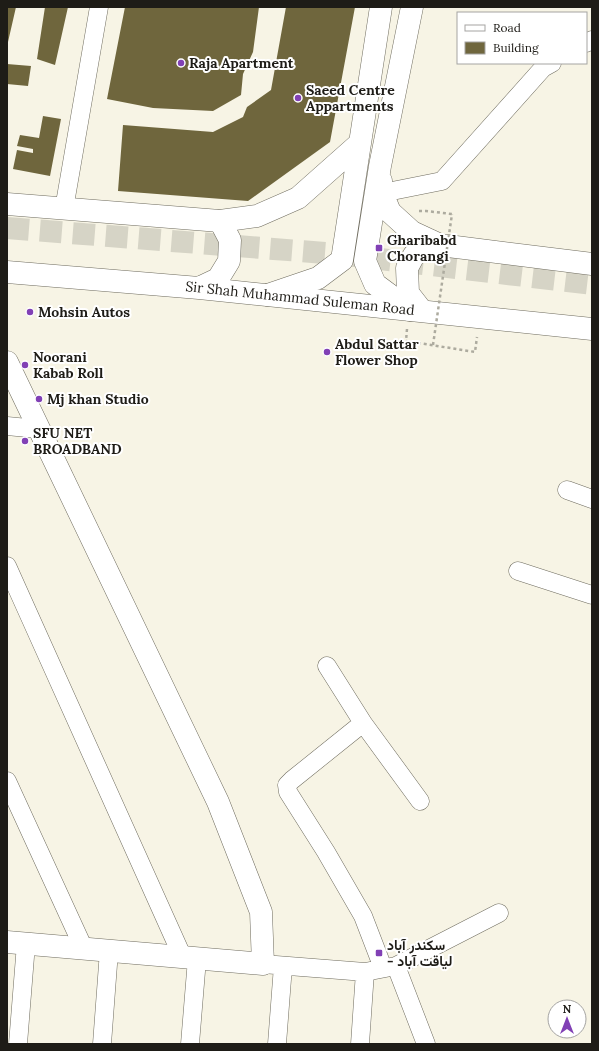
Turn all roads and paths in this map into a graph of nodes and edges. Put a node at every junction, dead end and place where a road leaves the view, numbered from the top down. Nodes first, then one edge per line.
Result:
1 (98, 7) edge
2 (381, 7) edge
3 (412, 7) edge
4 (550, 64) edge
5 (360, 143) junction
6 (380, 166) junction
7 (382, 193) junction
8 (7, 204) edge
9 (64, 209) junction
10 (426, 211) dead end
11 (220, 221) junction
12 (430, 241) junction
13 (592, 264) edge
14 (7, 272) edge
15 (199, 288) junction
16 (268, 295) junction
17 (416, 310) junction
18 (592, 329) edge
19 (406, 342) dead end
20 (433, 346) junction
21 (475, 352) dead end
22 (7, 362) edge
23 (7, 426) edge
24 (38, 429) junction
25 (567, 490) dead end
26 (592, 499) edge
27 (7, 566) edge
28 (518, 571) dead end
29 (592, 596) edge
30 (327, 666) dead end
31 (363, 723) junction
32 (7, 781) edge
33 (420, 800) dead end
34 (499, 913) dead end
35 (17, 943) edge
36 (84, 949) junction
37 (109, 951) junction
38 (190, 958) junction
39 (273, 965) junction
40 (389, 967) junction
41 (365, 972) junction
42 (18, 1044) edge
43 (102, 1044) edge
44 (190, 1044) edge
45 (277, 1044) edge
46 (360, 1044) edge
47 (426, 1044) edge

1 - 9 street
2 - 5 main road
3 - 6 main road
4 - 7 street
5 - 11 main road
5 - 16 main road
6 - 7 main road
6 - 17 main road
7 - 12 main road
8 - 9 main road
9 - 11 main road
10 - 20 path, bridge
11 - 15 main road
12 - 13 main road
12 - 17 main road
14 - 15 main road, Sir Shah Muhammad Suleman Road
15 - 16 main road, Sir Shah Muhammad Suleman Road
16 - 17 main road, Sir Shah Muhammad Suleman Road
17 - 18 main road, Sir Shah Muhammad Suleman Road
19 - 20 path
20 - 21 path
22 - 24 main road
23 - 24 street
24 - 39 main road
25 - 26 street
27 - 38 street
28 - 29 street
30 - 31 street
31 - 33 street
31 - 40 street
32 - 36 street
34 - 40 street
35 - 36 main road
35 - 42 street
36 - 37 main road
37 - 38 main road
37 - 43 street
38 - 39 main road
38 - 44 street
39 - 41 street
39 - 45 street
40 - 41 street
40 - 47 street
41 - 46 street

